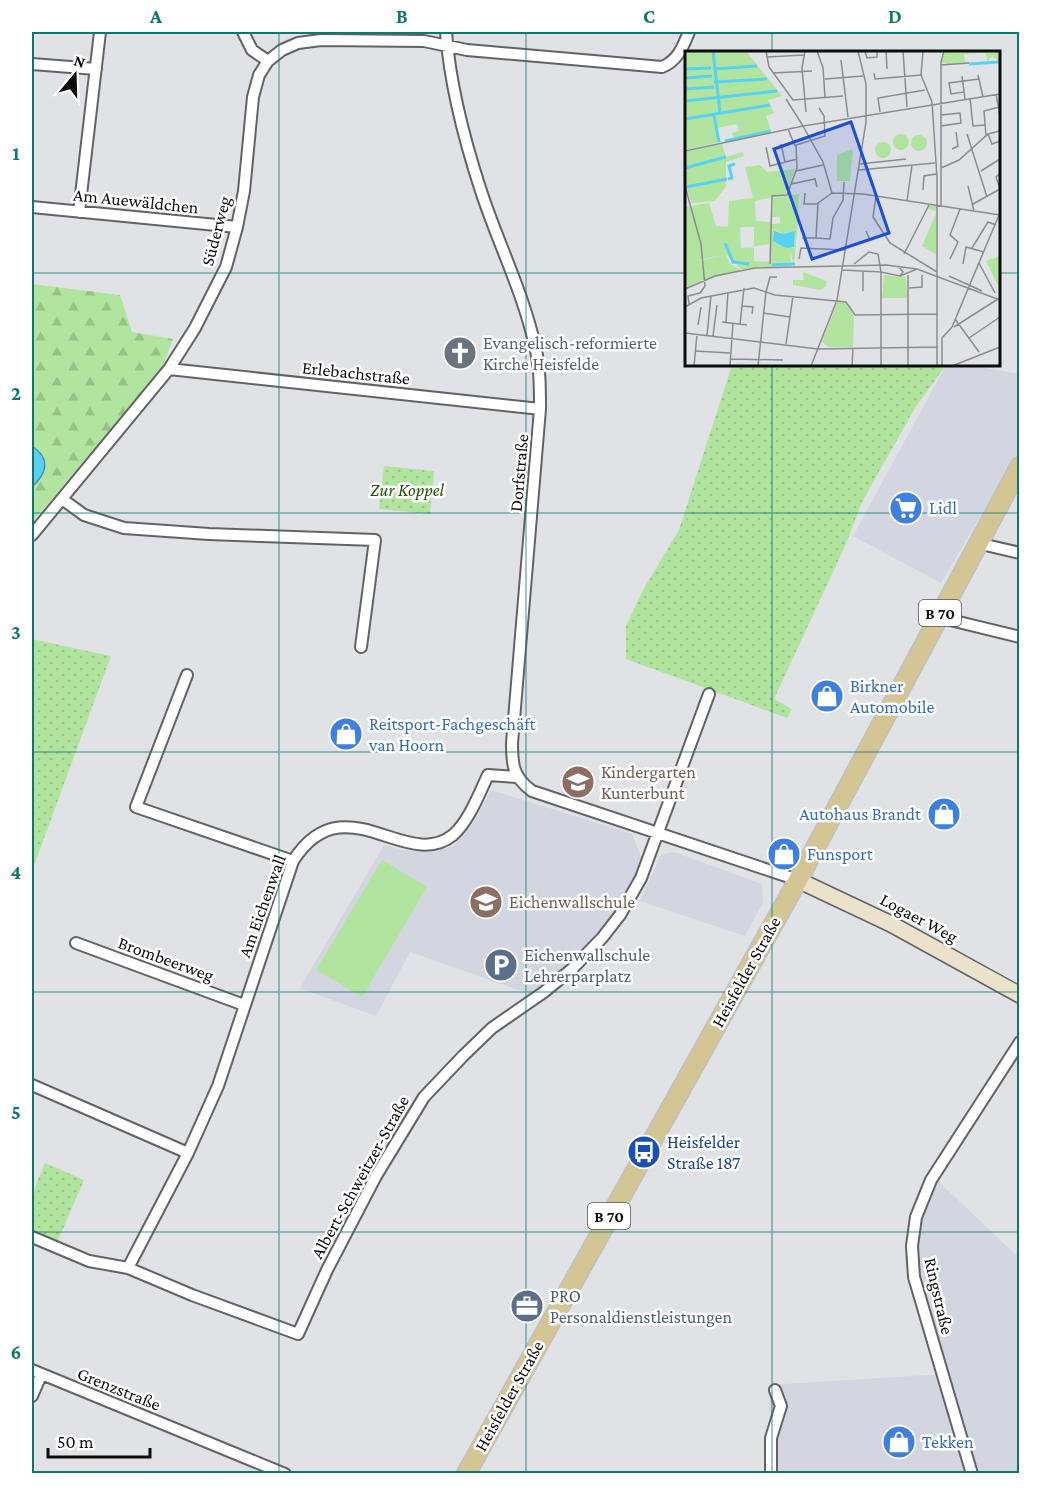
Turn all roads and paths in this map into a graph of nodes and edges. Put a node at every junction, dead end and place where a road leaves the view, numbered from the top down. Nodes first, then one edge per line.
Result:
1 (100, 32) edge
2 (243, 32) edge
3 (446, 32) edge
4 (689, 32) edge
5 (447, 44) junction
6 (268, 61) junction
7 (32, 64) edge
8 (96, 69) junction
9 (32, 207) edge
10 (79, 212) junction
11 (237, 227) junction
12 (169, 369) junction
13 (540, 409) junction
14 (1020, 466) edge
15 (62, 500) junction
16 (32, 535) edge
17 (977, 543) junction
18 (1020, 553) edge
19 (938, 617) junction
20 (1020, 637) edge
21 (360, 647) dead end
22 (187, 675) dead end
23 (709, 694) dead end
24 (517, 777) junction
25 (658, 833) junction
26 (293, 861) junction
27 (798, 880) junction
28 (76, 943) dead end
29 (1020, 994) edge
30 (244, 1005) junction
31 (1020, 1042) edge
32 (32, 1085) edge
33 (188, 1153) junction
34 (32, 1237) edge
35 (128, 1268) junction
36 (36, 1373) edge
37 (775, 1390) dead end
38 (32, 1396) edge
39 (285, 1473) edge
40 (466, 1473) edge
41 (771, 1473) edge
42 (972, 1473) edge

1 - 8 street
2 - 6 street
3 - 5 street, Dorfstraße
4 - 5 street
5 - 6 street
5 - 13 street, Dorfstraße
6 - 11 street, Süderweg
7 - 8 street
8 - 10 street
9 - 10 street, Am Auewäldchen
10 - 11 street, Am Auewäldchen
11 - 12 street, Süderweg
12 - 13 street, Erlebachstraße
12 - 15 street, Süderweg
13 - 24 street, Dorfstraße
14 - 17 main road, Heisfelder Straße / B 70
15 - 16 street, Süderweg
15 - 21 street
17 - 18 street
17 - 19 main road, Heisfelder Straße / B 70
19 - 20 street
19 - 27 main road, Heisfelder Straße / B 70
22 - 26 street
23 - 25 street
24 - 25 street
24 - 26 street, Am Eichenwall
25 - 27 street
25 - 35 street, Albert-Schweitzer-Straße
26 - 30 street, Am Eichenwall
27 - 29 street, Logaer Weg
27 - 40 main road, Heisfelder Straße / B 70
28 - 30 street, Brombeerweg
30 - 33 street, Am Eichenwall
31 - 42 street, Ringstraße
32 - 33 street
33 - 35 street, Am Eichenwall
34 - 35 street
36 - 38 street, Grenzstraße
36 - 39 street, Grenzstraße
37 - 41 street

